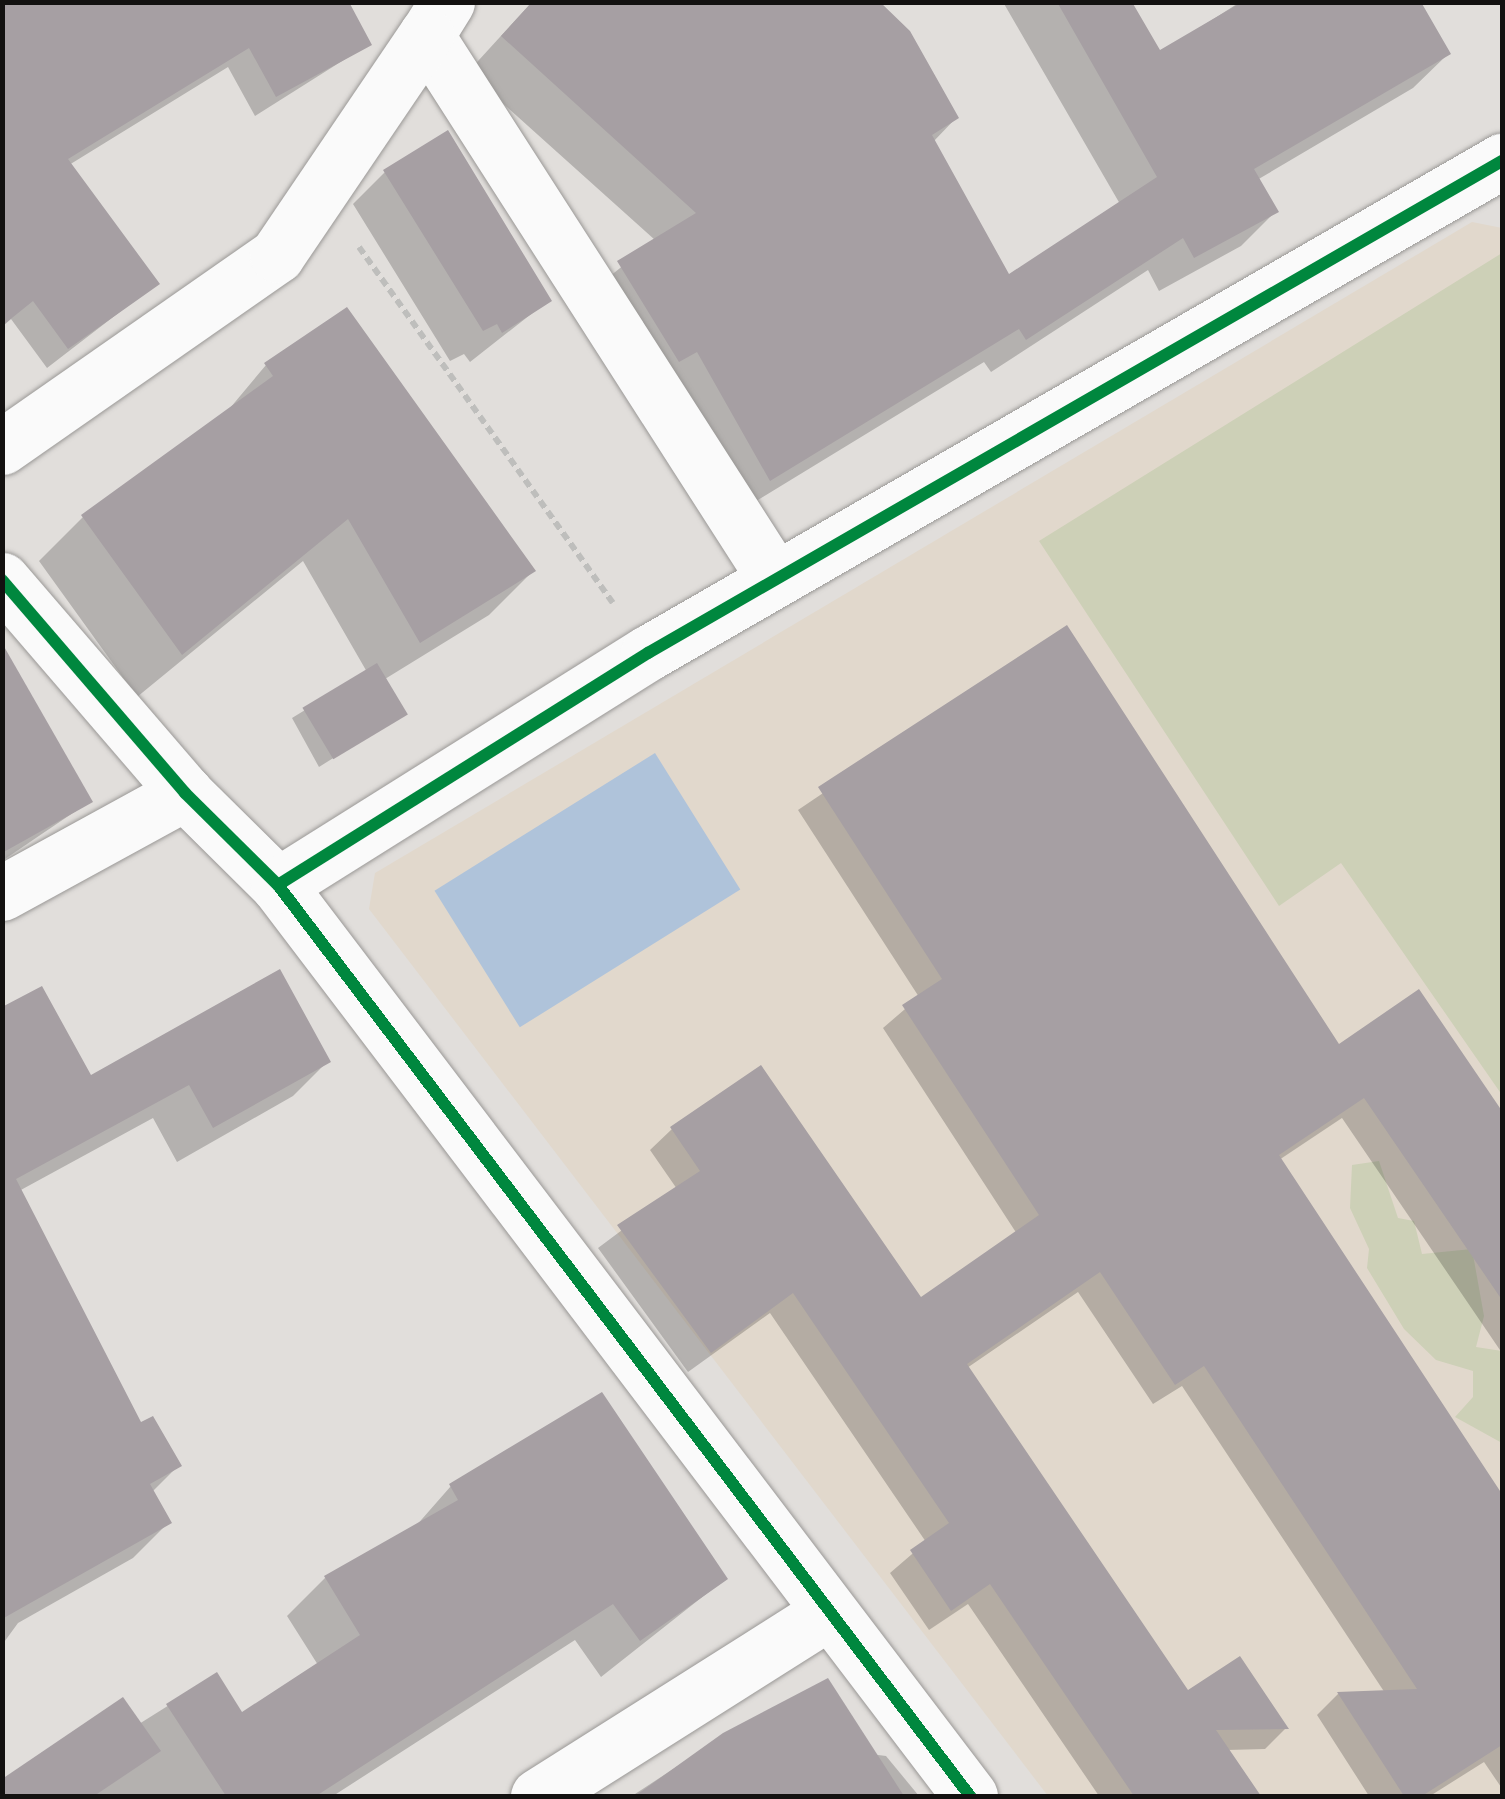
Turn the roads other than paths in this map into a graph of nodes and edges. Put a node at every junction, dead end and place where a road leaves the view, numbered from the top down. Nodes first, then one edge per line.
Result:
1 (436, 19) edge
2 (1502, 161) edge
3 (2, 447) edge
4 (776, 579) junction
5 (2, 580) edge
6 (185, 794) junction
7 (278, 885) junction
8 (2, 893) edge
9 (827, 1613) junction
10 (538, 1796) edge
11 (970, 1796) edge

1 - 3 street
1 - 4 street
2 - 4 street
4 - 7 street
5 - 6 street
6 - 7 street
6 - 8 street
7 - 9 street
9 - 10 street
9 - 11 street

